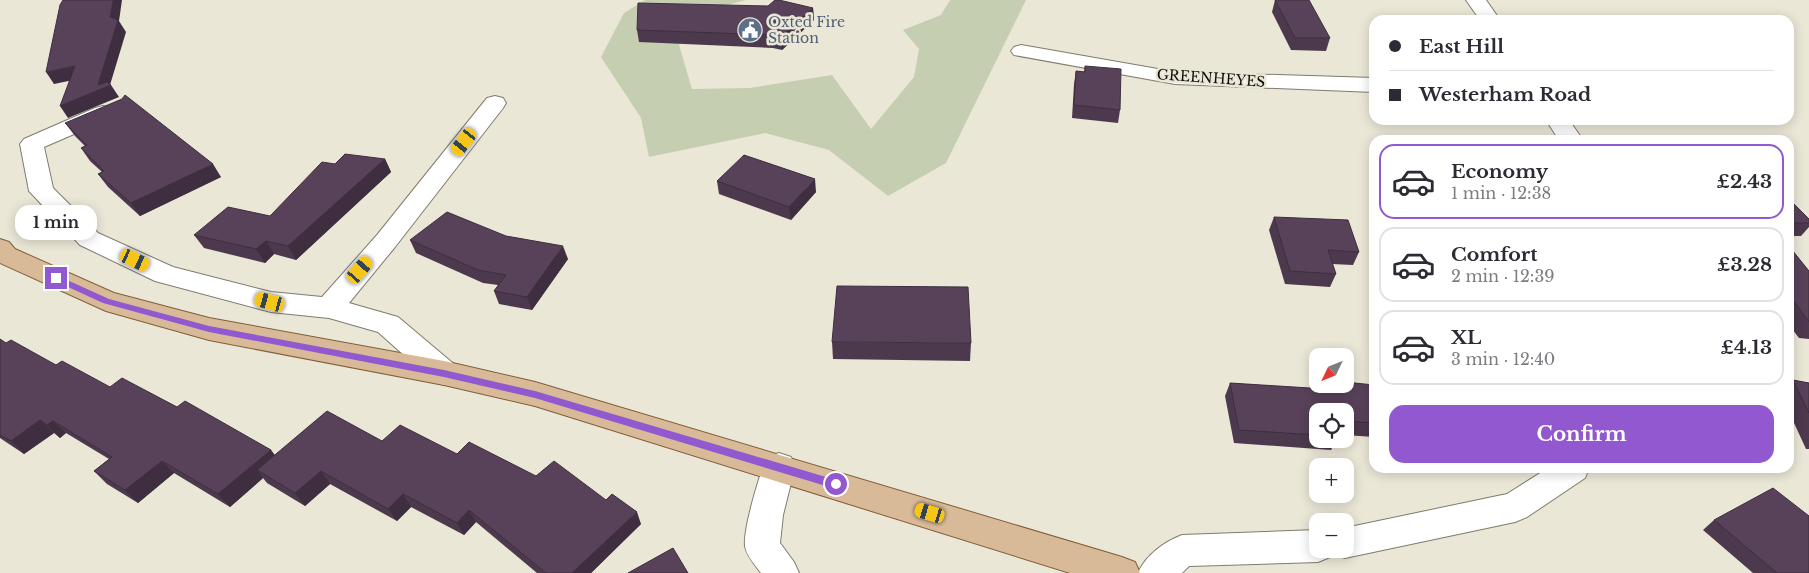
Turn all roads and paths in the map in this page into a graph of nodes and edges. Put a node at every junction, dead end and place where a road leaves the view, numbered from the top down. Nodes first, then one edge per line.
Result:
1 (1476, 0) edge
2 (1486, 15) edge
3 (1020, 50) dead end
4 (1369, 85) edge
5 (495, 103) dead end
6 (122, 105) edge
7 (0, 248) edge
8 (329, 308) junction
9 (444, 373) junction
10 (779, 467) junction
11 (1566, 473) edge
12 (1354, 542) edge
13 (1309, 546) edge
14 (781, 573) edge
15 (1122, 573) edge
16 (1156, 573) edge

1 - 2 street
3 - 4 street, GREENHEYES
5 - 8 street
6 - 8 street
7 - 9 main road
8 - 9 street
9 - 10 main road
10 - 14 street
10 - 15 main road
11 - 12 street
13 - 16 street

